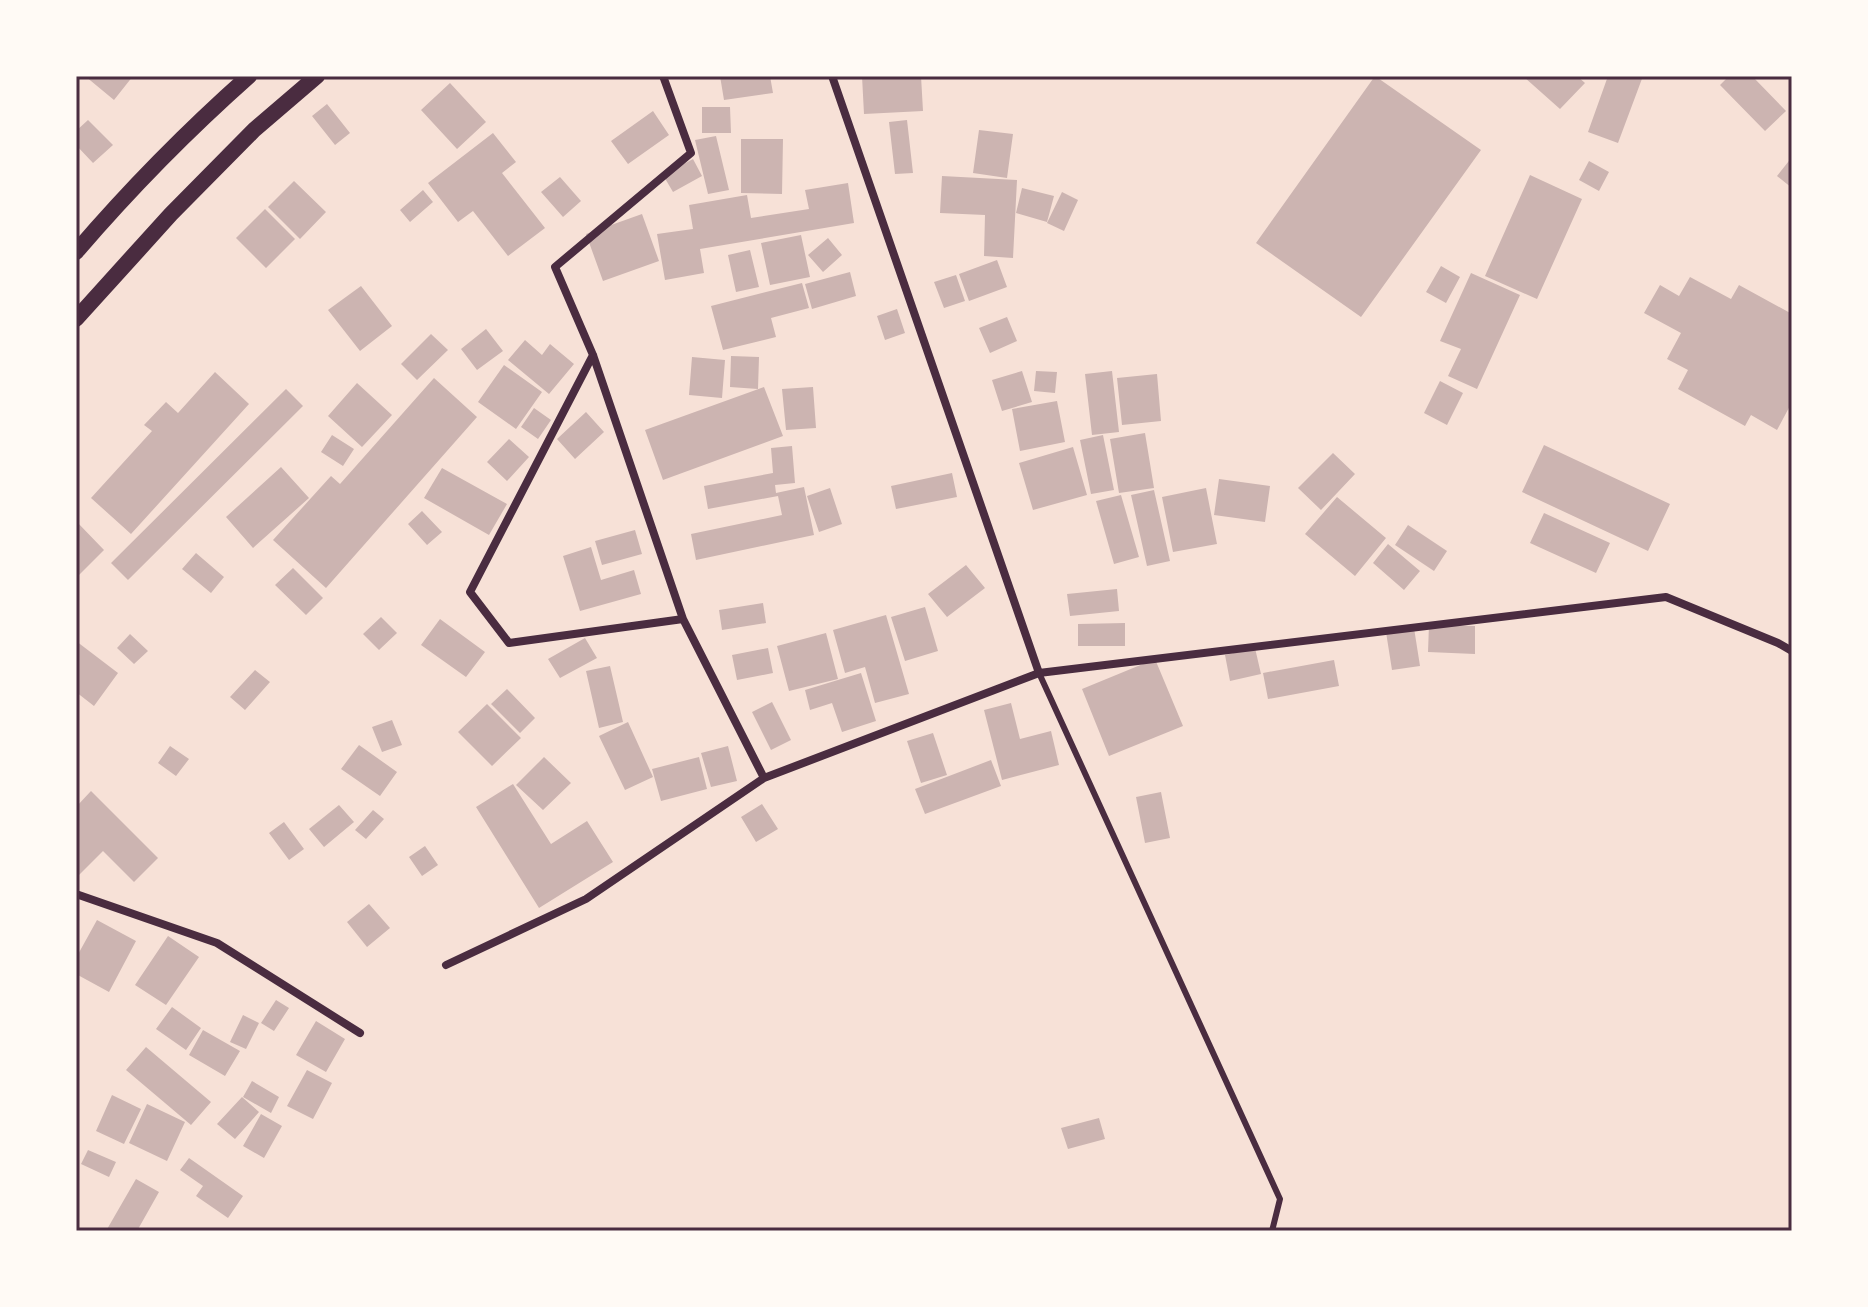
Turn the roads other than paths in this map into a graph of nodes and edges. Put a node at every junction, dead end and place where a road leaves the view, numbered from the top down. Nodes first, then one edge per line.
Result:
1 (249, 76) edge
2 (317, 76) edge
3 (663, 76) edge
4 (832, 76) edge
5 (76, 252) edge
6 (76, 319) edge
7 (593, 355) junction
8 (683, 619) junction
9 (1792, 651) edge
10 (1039, 673) junction
11 (764, 778) junction
12 (76, 894) edge
13 (446, 965) dead end
14 (360, 1033) dead end
15 (1272, 1231) edge

1 - 5 main road
2 - 6 main road
3 - 7 street
4 - 10 street
7 - 8 street
7 - 8 street
8 - 11 street
9 - 10 street
10 - 11 street
10 - 15 lane
11 - 13 street
12 - 14 street

